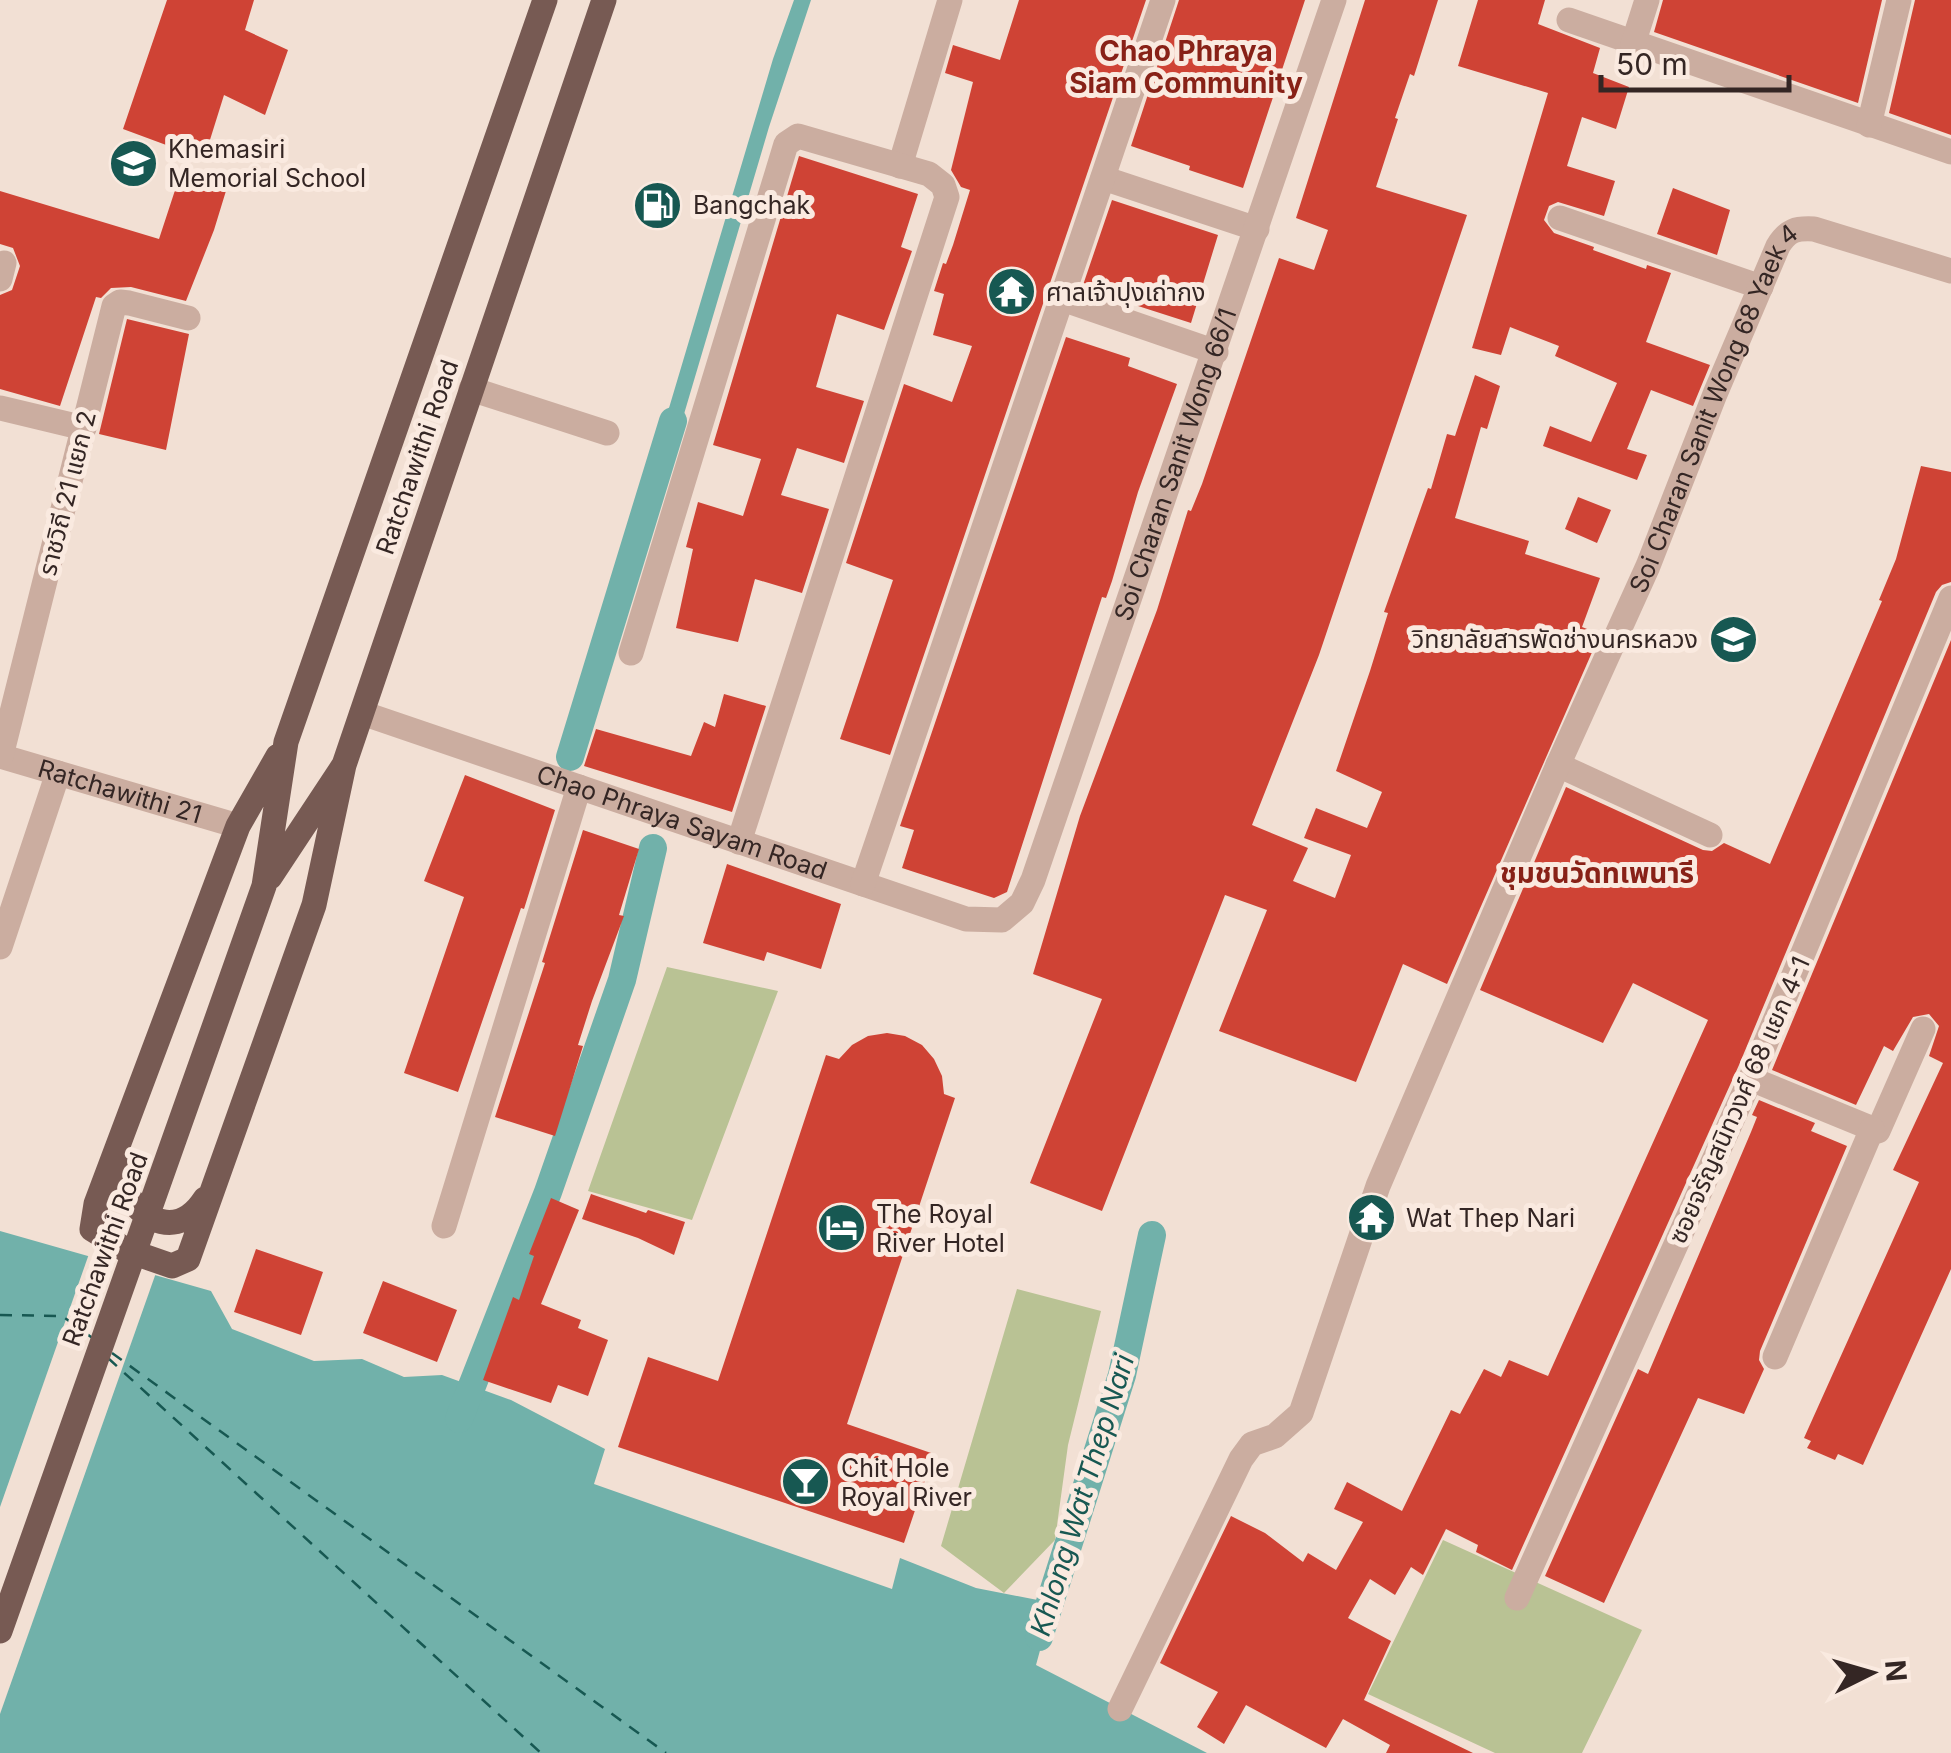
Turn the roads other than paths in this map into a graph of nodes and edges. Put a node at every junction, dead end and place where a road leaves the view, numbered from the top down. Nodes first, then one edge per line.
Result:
1 (607, 0) edge
2 (950, 0) edge
3 (1163, 0) edge
4 (1334, 0) edge
5 (1647, 0) edge
6 (1898, 0) edge
7 (545, 5) edge
8 (1568, 20) dead end
9 (1633, 44) junction
10 (1870, 125) junction
11 (1951, 152) edge
12 (900, 166) junction
13 (1103, 178) junction
14 (1560, 218) dead end
15 (1257, 229) junction
16 (1951, 271) edge
17 (1761, 287) junction
18 (1062, 299) junction
19 (188, 318) dead end
20 (1216, 352) junction
21 (471, 389) junction
22 (0, 408) edge
23 (84, 428) junction
24 (607, 433) dead end
25 (1951, 598) edge
26 (630, 653) dead end
27 (362, 714) junction
28 (286, 742) junction
29 (1, 756) edge
30 (344, 765) junction
31 (1558, 766) junction
32 (58, 773) junction
33 (579, 787) junction
34 (238, 826) junction
35 (1710, 835) dead end
36 (739, 842) junction
37 (863, 884) junction
38 (264, 886) junction
39 (1002, 920) joint
40 (0, 947) edge
41 (1924, 1029) dead end
42 (1751, 1079) junction
43 (1872, 1129) junction
44 (119, 1140) junction
45 (212, 1185) junction
46 (444, 1226) dead end
47 (1775, 1357) dead end
48 (1517, 1598) dead end
49 (0, 1631) edge
50 (1120, 1709) dead end

1 - 21 main road, Ratchawithi Road
2 - 12 street
3 - 13 street
4 - 15 street, Soi Charan Sanit Wong 66/1
5 - 9 street
6 - 10 street
7 - 28 main road, Ratchawithi Road
8 - 9 street
9 - 10 street
10 - 11 street
12 - 26 street
12 - 36 street
13 - 15 street
13 - 18 street
14 - 17 street
15 - 20 street, Soi Charan Sanit Wong 66/1
16 - 17 street, Soi Charan Sanit Wong 68 Yaek 4
17 - 31 street, Soi Charan Sanit Wong 68 Yaek 4
18 - 20 street
18 - 37 street
19 - 23 street, ราชวิถี 21 แยก 2
20 - 39 street, Soi Charan Sanit Wong 66/1
21 - 24 street
21 - 27 main road, Ratchawithi Road
22 - 23 street
23 - 29 street, ราชวิถี 21 แยก 2
25 - 42 street, ซอยจรัญสนิทวงศ์ 68 แยก 4-1
27 - 30 main road, Ratchawithi Road
27 - 33 street, Chao Phraya Sayam Road
28 - 34 main road
28 - 38 main road, Ratchawithi Road
29 - 32 street, Ratchawithi 21
30 - 38 main road, Ratchawithi Road
30 - 45 main road
31 - 35 street
31 - 50 street, Soi Charan Sanit Wong 68 Yaek 4
32 - 34 street, Ratchawithi 21
32 - 40 street
33 - 36 street, Chao Phraya Sayam Road
33 - 46 street
34 - 44 main road
36 - 37 street, Chao Phraya Sayam Road
37 - 39 street, Chao Phraya Sayam Road
38 - 49 main road, Ratchawithi Road
41 - 43 street
42 - 43 street
42 - 48 street, ซอยจรัญสนิทวงศ์ 68 แยก 4-1
43 - 47 street
44 - 45 main road
44 - 45 main road

